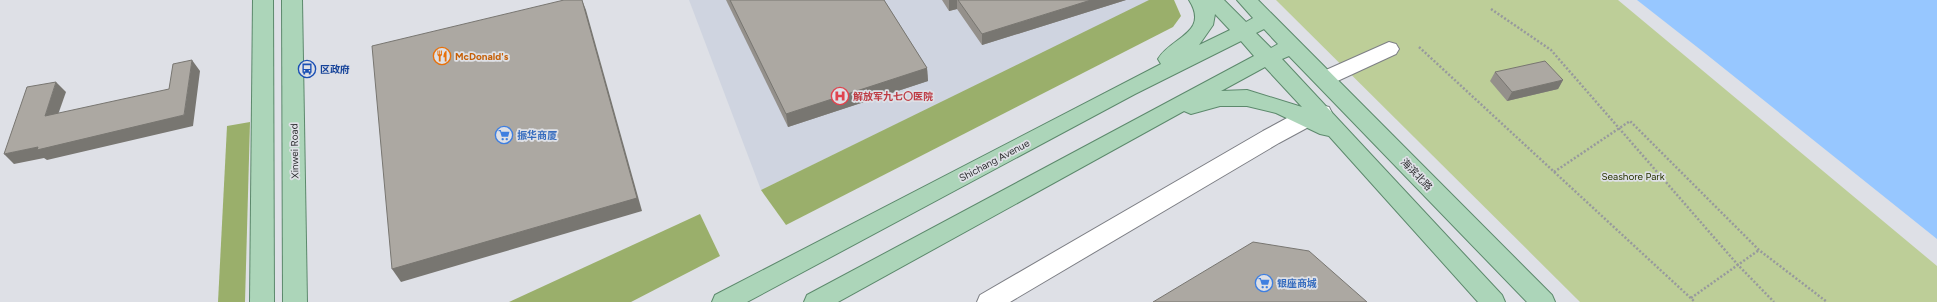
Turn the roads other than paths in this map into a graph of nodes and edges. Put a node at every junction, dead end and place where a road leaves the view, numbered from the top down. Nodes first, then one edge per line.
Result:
1 (263, 0) edge
2 (292, 0) edge
3 (1199, 0) edge
4 (1213, 0) edge
5 (1247, 0) edge
6 (1266, 20) junction
7 (1242, 32) junction
8 (1292, 46) junction
9 (1389, 49) dead end
10 (1268, 58) junction
11 (1324, 79) junction
12 (1128, 89) junction
13 (1314, 115) junction
14 (1148, 121) junction
15 (262, 302) edge
16 (295, 302) edge
17 (724, 302) edge
18 (816, 302) edge
19 (989, 302) edge
20 (1493, 302) edge
21 (1543, 302) edge

1 - 15 main road
2 - 16 main road, Xinwei Road
3 - 12 main road
4 - 7 main road
5 - 6 main road, 海滨北路
6 - 7 main road, Shichang Avenue
6 - 8 main road, 海滨北路
7 - 10 main road
7 - 12 main road, Shichang Avenue
8 - 10 main road
8 - 11 main road, 海滨北路
9 - 11 street
10 - 13 main road
10 - 14 main road
11 - 21 main road, 海滨北路
12 - 17 main road, Shichang Avenue
13 - 14 main road
13 - 19 street
13 - 20 main road
14 - 18 main road

